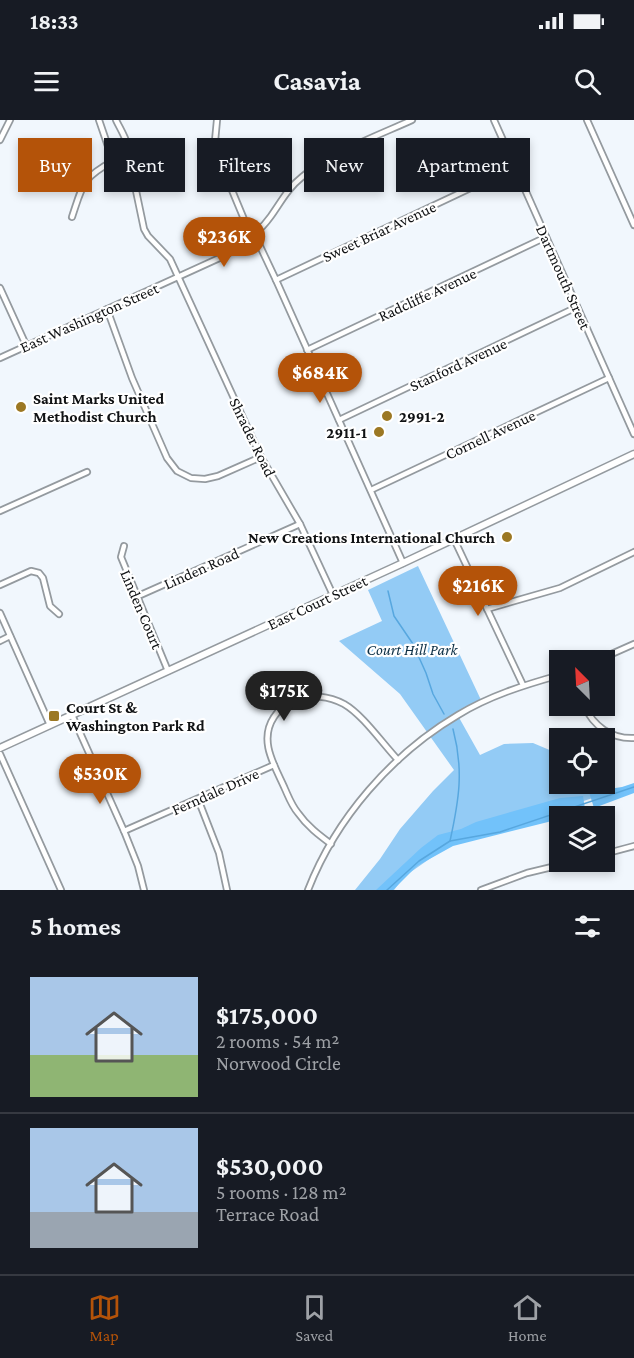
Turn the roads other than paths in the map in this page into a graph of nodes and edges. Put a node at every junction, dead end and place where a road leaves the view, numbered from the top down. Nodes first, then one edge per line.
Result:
1 (10, 120) edge
2 (99, 120) edge
3 (116, 120) edge
4 (217, 120) edge
5 (412, 120) edge
6 (494, 120) edge
7 (587, 120) edge
8 (105, 138) edge
9 (124, 138) edge
10 (502, 138) edge
11 (0, 140) edge
12 (104, 166) edge
13 (136, 192) edge
14 (460, 192) edge
15 (526, 192) edge
16 (72, 217) dead end
17 (634, 225) edge
18 (253, 236) junction
19 (546, 237) junction
20 (179, 276) junction
21 (276, 280) junction
22 (0, 288) edge
23 (577, 307) junction
24 (107, 309) junction
25 (27, 345) junction
26 (307, 350) junction
27 (0, 358) edge
28 (609, 378) junction
29 (339, 420) junction
30 (634, 434) edge
31 (634, 453) edge
32 (261, 457) junction
33 (87, 472) dead end
34 (371, 490) junction
35 (0, 511) edge
36 (300, 524) junction
37 (454, 539) junction
38 (124, 546) dead end
39 (634, 552) edge
40 (404, 562) junction
41 (0, 585) edge
42 (333, 595) junction
43 (136, 597) junction
44 (487, 609) junction
45 (0, 613) edge
46 (59, 614) dead end
47 (10, 636) junction
48 (0, 641) edge
49 (634, 644) edge
50 (615, 652) edge
51 (168, 671) junction
52 (549, 678) edge
53 (523, 686) junction
54 (72, 715) junction
55 (590, 716) edge
56 (50, 725) junction
57 (634, 738) edge
58 (0, 748) edge
59 (0, 754) edge
60 (398, 760) junction
61 (274, 765) junction
62 (198, 799) junction
63 (124, 831) junction
64 (331, 844) junction
65 (634, 846) edge
66 (615, 851) edge
67 (549, 868) edge
68 (61, 890) edge
69 (144, 890) edge
70 (227, 890) edge
71 (308, 890) edge
72 (481, 890) edge

1 - 11 street
2 - 8 street
3 - 9 street, Shrader Road
4 - 18 street
5 - 18 street, East Washington Street
6 - 10 street, Dartmouth Street
7 - 17 street
12 - 16 street
13 - 20 street, Shrader Road
14 - 21 street, Sweet Briar Avenue
15 - 19 street, Dartmouth Street
18 - 20 street, East Washington Street
18 - 21 street
19 - 23 street, Dartmouth Street
19 - 26 street, Radcliffe Avenue
20 - 24 street, East Washington Street
20 - 32 street, Shrader Road
21 - 26 street
22 - 25 street
23 - 28 street, Dartmouth Street
23 - 29 street, Stanford Avenue
24 - 25 street, East Washington Street
24 - 32 street
25 - 27 street, East Washington Street
26 - 29 street
28 - 30 street, Dartmouth Street
28 - 34 street, Cornell Avenue
29 - 34 street
31 - 37 street, East Court Street
32 - 36 street, Shrader Road
33 - 35 street
34 - 40 street
36 - 42 street, Shrader Road
36 - 43 street, Linden Road
37 - 40 street, East Court Street
37 - 44 street
38 - 43 street, Linden Court
39 - 44 street
40 - 42 street, East Court Street
41 - 46 street
42 - 51 street, East Court Street
43 - 51 street, Linden Court
44 - 53 street
45 - 47 street
47 - 48 street
47 - 56 street
49 - 50 street
51 - 54 street, East Court Street
52 - 53 street
53 - 60 street
54 - 56 street, East Court Street
54 - 63 street
55 - 57 street
56 - 58 street, East Court Street
59 - 68 street
60 - 61 street
60 - 64 street
61 - 62 street, Ferndale Drive
61 - 64 street
62 - 63 street, Ferndale Drive
62 - 70 street
63 - 69 street
64 - 71 street
65 - 66 street
67 - 72 street

